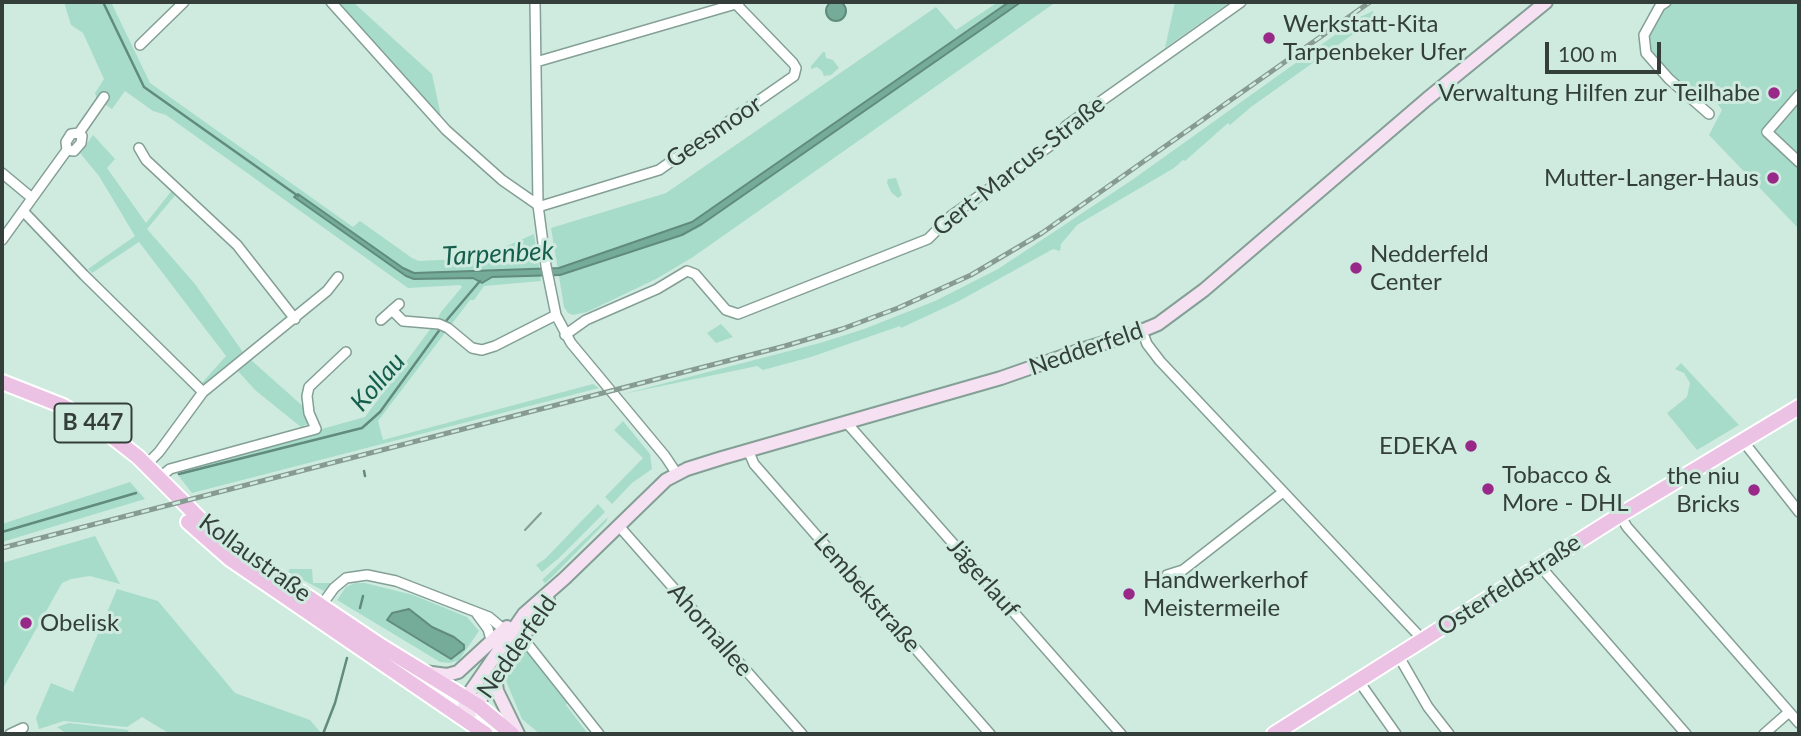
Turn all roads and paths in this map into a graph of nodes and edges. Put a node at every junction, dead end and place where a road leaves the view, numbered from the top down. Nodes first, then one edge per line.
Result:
1 (184, 2) edge
2 (331, 2) edge
3 (535, 2) edge
4 (1241, 2) edge
5 (1546, 2) edge
6 (1666, 2) edge
7 (739, 3) edge
8 (140, 44) dead end
9 (536, 62) junction
10 (1799, 94) edge
11 (104, 97) dead end
12 (1709, 114) dead end
13 (139, 148) dead end
14 (1799, 162) edge
15 (2, 173) edge
16 (32, 198) junction
17 (538, 206) junction
18 (23, 211) junction
19 (2, 240) edge
20 (338, 277) dead end
21 (556, 315) junction
22 (295, 319) junction
23 (381, 320) dead end
24 (1142, 331) junction
25 (565, 335) junction
26 (346, 352) dead end
27 (2, 382) edge
28 (2, 390) edge
29 (203, 392) junction
30 (1799, 407) edge
31 (846, 422) junction
32 (1743, 441) junction
33 (748, 450) junction
34 (146, 465) junction
35 (677, 474) junction
36 (159, 478) junction
37 (1283, 492) junction
38 (1799, 512) edge
39 (1620, 515) junction
40 (618, 525) junction
41 (1540, 566) junction
42 (1167, 575) dead end
43 (565, 578) junction
44 (321, 606) junction
45 (304, 610) junction
46 (477, 614) junction
47 (513, 637) junction
48 (1423, 640) junction
49 (492, 641) junction
50 (1398, 655) junction
51 (491, 658) junction
52 (424, 672) junction
53 (495, 677) junction
54 (1358, 680) junction
55 (466, 710) junction
56 (1789, 712) junction
57 (1799, 723) edge
58 (23, 729) dead end
59 (10, 734) edge
60 (486, 734) edge
61 (512, 734) edge
62 (518, 734) edge
63 (599, 734) edge
64 (802, 734) edge
65 (990, 734) edge
66 (1121, 734) edge
67 (1274, 734) edge
68 (1395, 734) edge
69 (1449, 734) edge
70 (1686, 734) edge
71 (1764, 734) edge

1 - 8 street
2 - 17 street
3 - 9 street
4 - 25 street, Gert-Marcus-Straße
5 - 24 main road, Nedderfeld
6 - 12 street
7 - 9 street
7 - 17 street, Geesmoor
9 - 17 street
10 - 14 street
11 - 16 street
13 - 22 street
15 - 16 street
16 - 18 street
17 - 21 street
18 - 19 street
18 - 29 street
20 - 22 street
21 - 23 street
21 - 25 street
22 - 29 street
24 - 31 main road, Nedderfeld
24 - 37 street
25 - 35 street
26 - 36 street
27 - 34 main road, Kollaustraße / B 447
28 - 45 main road, Kollaustraße / B 447
29 - 34 street
30 - 32 main road, Osterfeldstraße
31 - 33 main road, Nedderfeld
31 - 66 street, Jägerlauf
32 - 38 street
32 - 39 main road, Osterfeldstraße
33 - 35 main road, Nedderfeld
33 - 65 street, Lembekstraße
34 - 36 main road, Kollaustraße / B 447
35 - 40 main road, Nedderfeld
36 - 44 main road, Kollaustraße / B 447
37 - 42 street
37 - 48 street
39 - 41 main road, Osterfeldstraße
39 - 56 street
40 - 43 main road, Nedderfeld
40 - 64 street, Ahornallee
41 - 48 main road, Osterfeldstraße
41 - 70 street
43 - 47 main road, Nedderfeld
43 - 47 main road, Nedderfeld
44 - 45 street
44 - 46 street
44 - 52 main road, Kollaustraße / B 447
45 - 55 main road, Kollaustraße / B 447
46 - 47 street
46 - 49 street
47 - 49 main road
47 - 51 main road, Nedderfeld
47 - 53 main road, Nedderfeld
47 - 63 street
48 - 50 main road, Osterfeldstraße
49 - 51 street
49 - 52 main road
50 - 54 main road, Osterfeldstraße
50 - 69 street
51 - 55 main road, Nedderfeld
52 - 55 main road, Kollaustraße / B 447
53 - 55 main road, Nedderfeld
53 - 62 main road
54 - 67 main road, Osterfeldstraße
54 - 68 street
55 - 60 main road, Kollaustraße / B 447
55 - 61 main road, Kollaustraße / B 447
56 - 57 street
56 - 71 street
58 - 59 street

